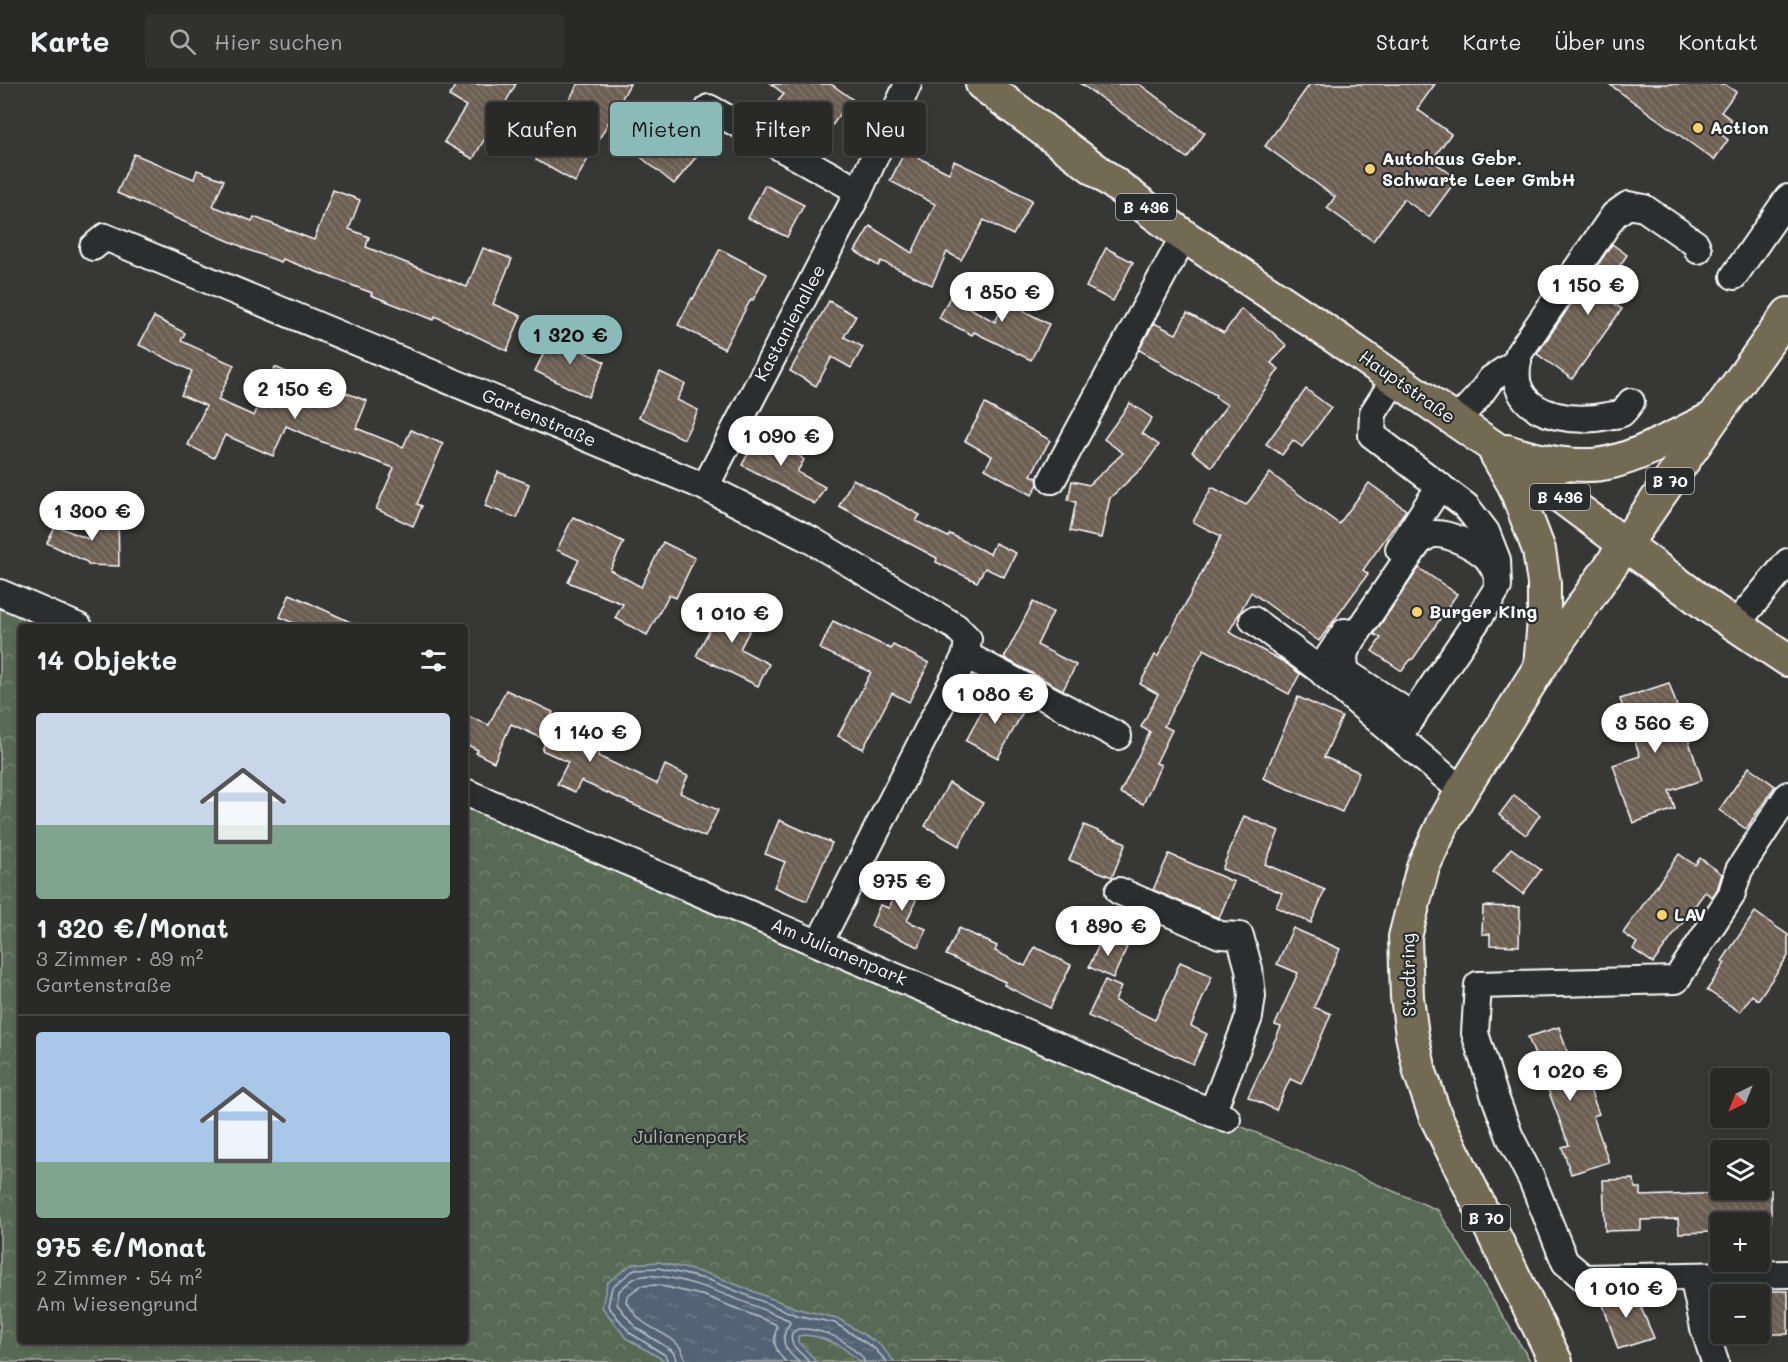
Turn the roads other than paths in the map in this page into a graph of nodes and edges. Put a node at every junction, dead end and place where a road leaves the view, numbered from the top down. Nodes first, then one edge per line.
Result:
1 (908, 84) edge
2 (982, 84) edge
3 (722, 115) edge
4 (859, 191) junction
5 (1788, 198) edge
6 (1184, 236) junction
7 (93, 247) dead end
8 (1698, 250) dead end
9 (1734, 276) dead end
10 (1788, 314) edge
11 (1518, 361) junction
12 (1395, 379) junction
13 (1631, 402) dead end
14 (1446, 414) junction
15 (1714, 417) junction
16 (1493, 446) junction
17 (1052, 480) dead end
18 (1440, 486) junction
19 (705, 487) junction
20 (1626, 546) junction
21 (1788, 562) edge
22 (1498, 581) junction
23 (0, 593) edge
24 (1253, 620) dead end
25 (72, 624) edge
26 (1735, 625) junction
27 (967, 647) junction
28 (1788, 660) edge
29 (1540, 667) junction
30 (1320, 670) junction
31 (1413, 716) junction
32 (1118, 736) dead end
33 (1398, 737) junction
34 (1462, 791) junction
35 (468, 793) edge
36 (1788, 795) edge
37 (1119, 891) dead end
38 (819, 943) junction
39 (1788, 1274) edge
40 (1693, 1276) junction
41 (1556, 1362) edge
42 (1715, 1362) edge

1 - 4 street, Kastanienallee
2 - 6 main road, Hauptstraße / B 436
3 - 4 street
4 - 19 street, Kastanienallee
5 - 9 street
6 - 12 main road, Hauptstraße / B 436
6 - 17 street
7 - 19 street, Gartenstraße
8 - 11 street
10 - 15 main road, B 70
11 - 13 street
11 - 14 street
12 - 14 main road, Hauptstraße / B 436
12 - 18 street
14 - 16 main road, Hauptstraße / B 436
15 - 16 main road
15 - 20 main road, B 70
16 - 20 main road, Hauptstraße / B 436
16 - 29 main road, B 436
18 - 22 street
18 - 30 street
19 - 27 street, Gartenstraße
20 - 26 main road, Hauptstraße
20 - 29 main road, Stadtring / B 70
21 - 26 street
22 - 31 street
22 - 31 street
23 - 25 street
24 - 30 street
26 - 28 main road, Hauptstraße
27 - 32 street, Gartenstraße
27 - 38 street
29 - 34 main road, Stadtring / B 70
30 - 33 street
31 - 33 street
33 - 34 street
34 - 41 main road, Stadtring / B 70
35 - 38 street, Am Julianenpark
36 - 40 street
37 - 38 street, Am Julianenpark
39 - 40 street
40 - 42 street

